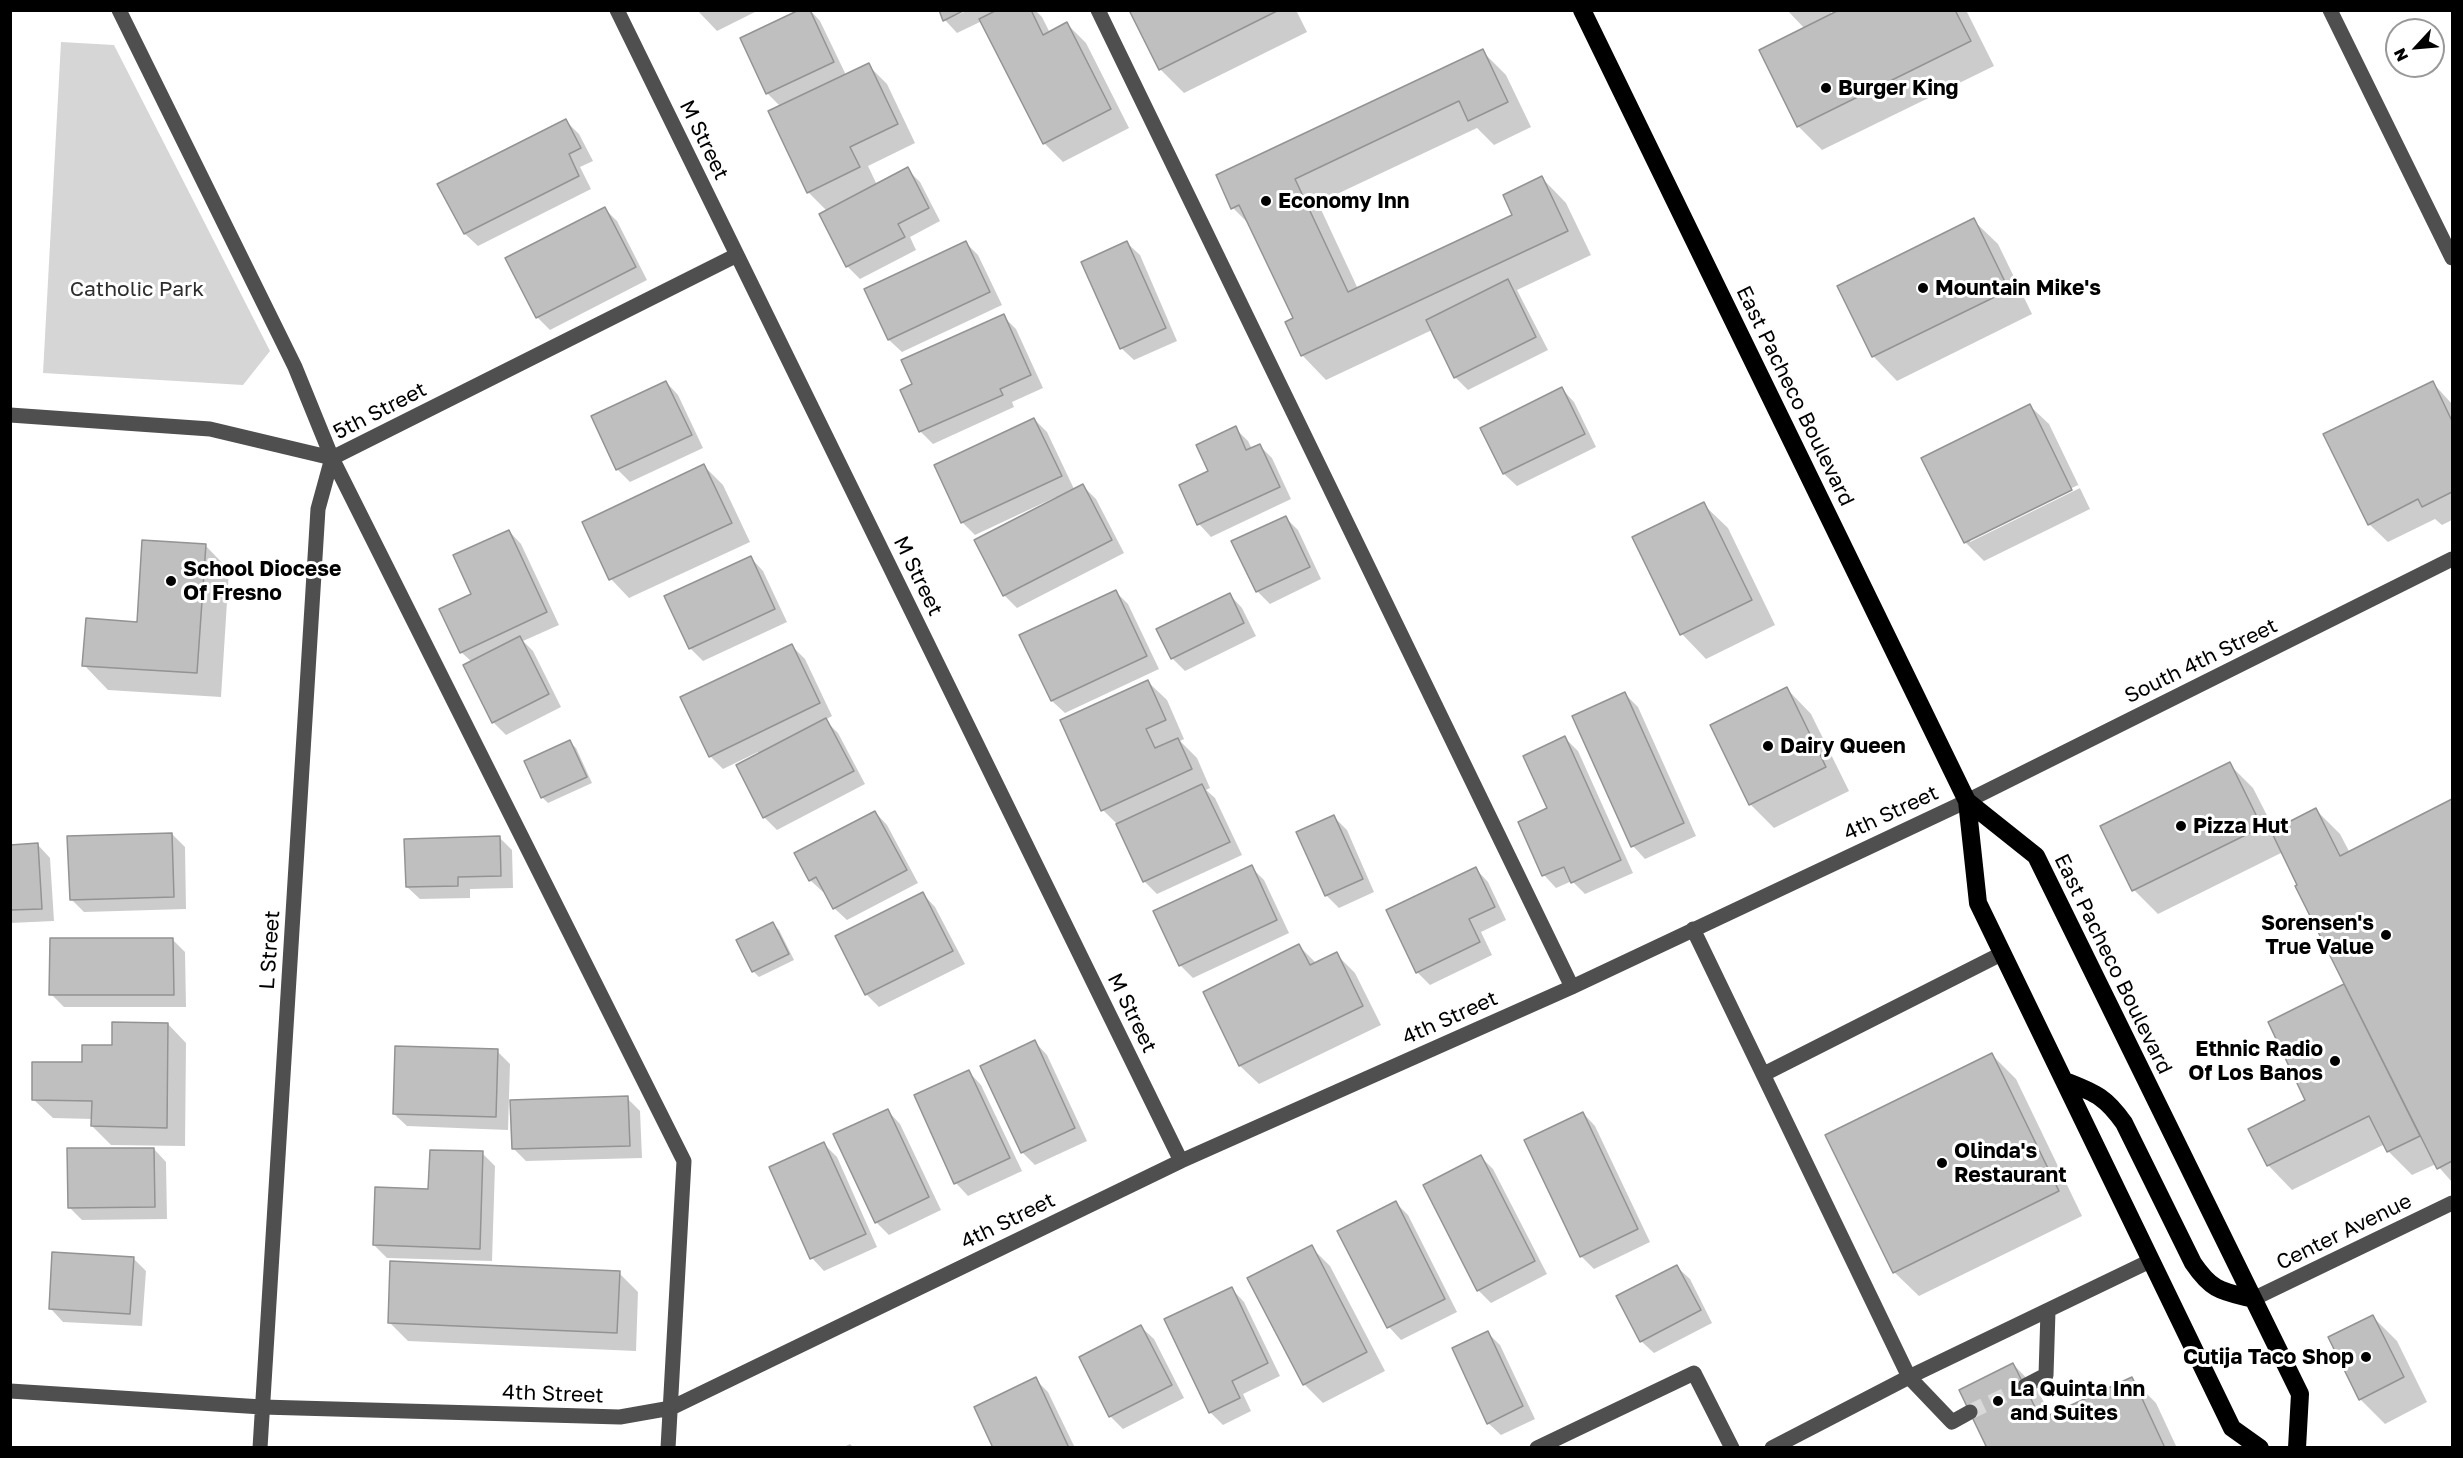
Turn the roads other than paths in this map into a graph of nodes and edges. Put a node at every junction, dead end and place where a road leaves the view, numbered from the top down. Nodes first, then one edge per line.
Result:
1 (119, 10) edge
2 (617, 10) edge
3 (1098, 10) edge
4 (1582, 10) edge
5 (2330, 10) edge
6 (737, 255) junction
7 (2452, 258) edge
8 (10, 416) edge
9 (332, 458) junction
10 (2452, 559) edge
11 (1967, 801) junction
12 (1694, 929) junction
13 (2002, 953) junction
14 (1572, 987) junction
15 (1764, 1074) junction
16 (2065, 1081) junction
17 (1181, 1161) junction
18 (2452, 1203) edge
19 (2150, 1261) junction
20 (2253, 1299) junction
21 (2048, 1311) junction
22 (1909, 1377) junction
23 (2025, 1386) tunnel mouth
24 (10, 1391) edge
25 (262, 1407) junction
26 (671, 1408) junction
27 (1970, 1412) tunnel mouth
28 (260, 1448) edge
29 (668, 1448) edge
30 (1538, 1448) edge
31 (1732, 1448) edge
32 (1772, 1448) edge
33 (2260, 1448) edge
34 (2297, 1448) edge

1 - 9 street
2 - 6 street, M Street
3 - 14 street
4 - 11 highway, East Pacheco Boulevard
5 - 7 street
6 - 9 street, 5th Street
6 - 17 street, M Street
8 - 9 street, 5th Street
9 - 25 street, L Street
9 - 26 street
10 - 11 street, South 4th Street
11 - 12 street, 4th Street
11 - 13 highway, East Pacheco Boulevard
11 - 20 highway, East Pacheco Boulevard
12 - 14 street, 4th Street
12 - 15 street
13 - 15 street
13 - 16 highway, East Pacheco Boulevard
14 - 17 street, 4th Street
15 - 22 street
16 - 19 highway, East Pacheco Boulevard
16 - 20 highway
17 - 26 street, 4th Street
18 - 20 street, Center Avenue
19 - 21 street
19 - 33 highway, East Pacheco Boulevard
20 - 34 highway, East Pacheco Boulevard
21 - 22 street
21 - 23 street
22 - 27 street
22 - 32 street
24 - 25 street, 4th Street
25 - 26 street, 4th Street
25 - 28 street, L Street
26 - 29 street
30 - 31 street

